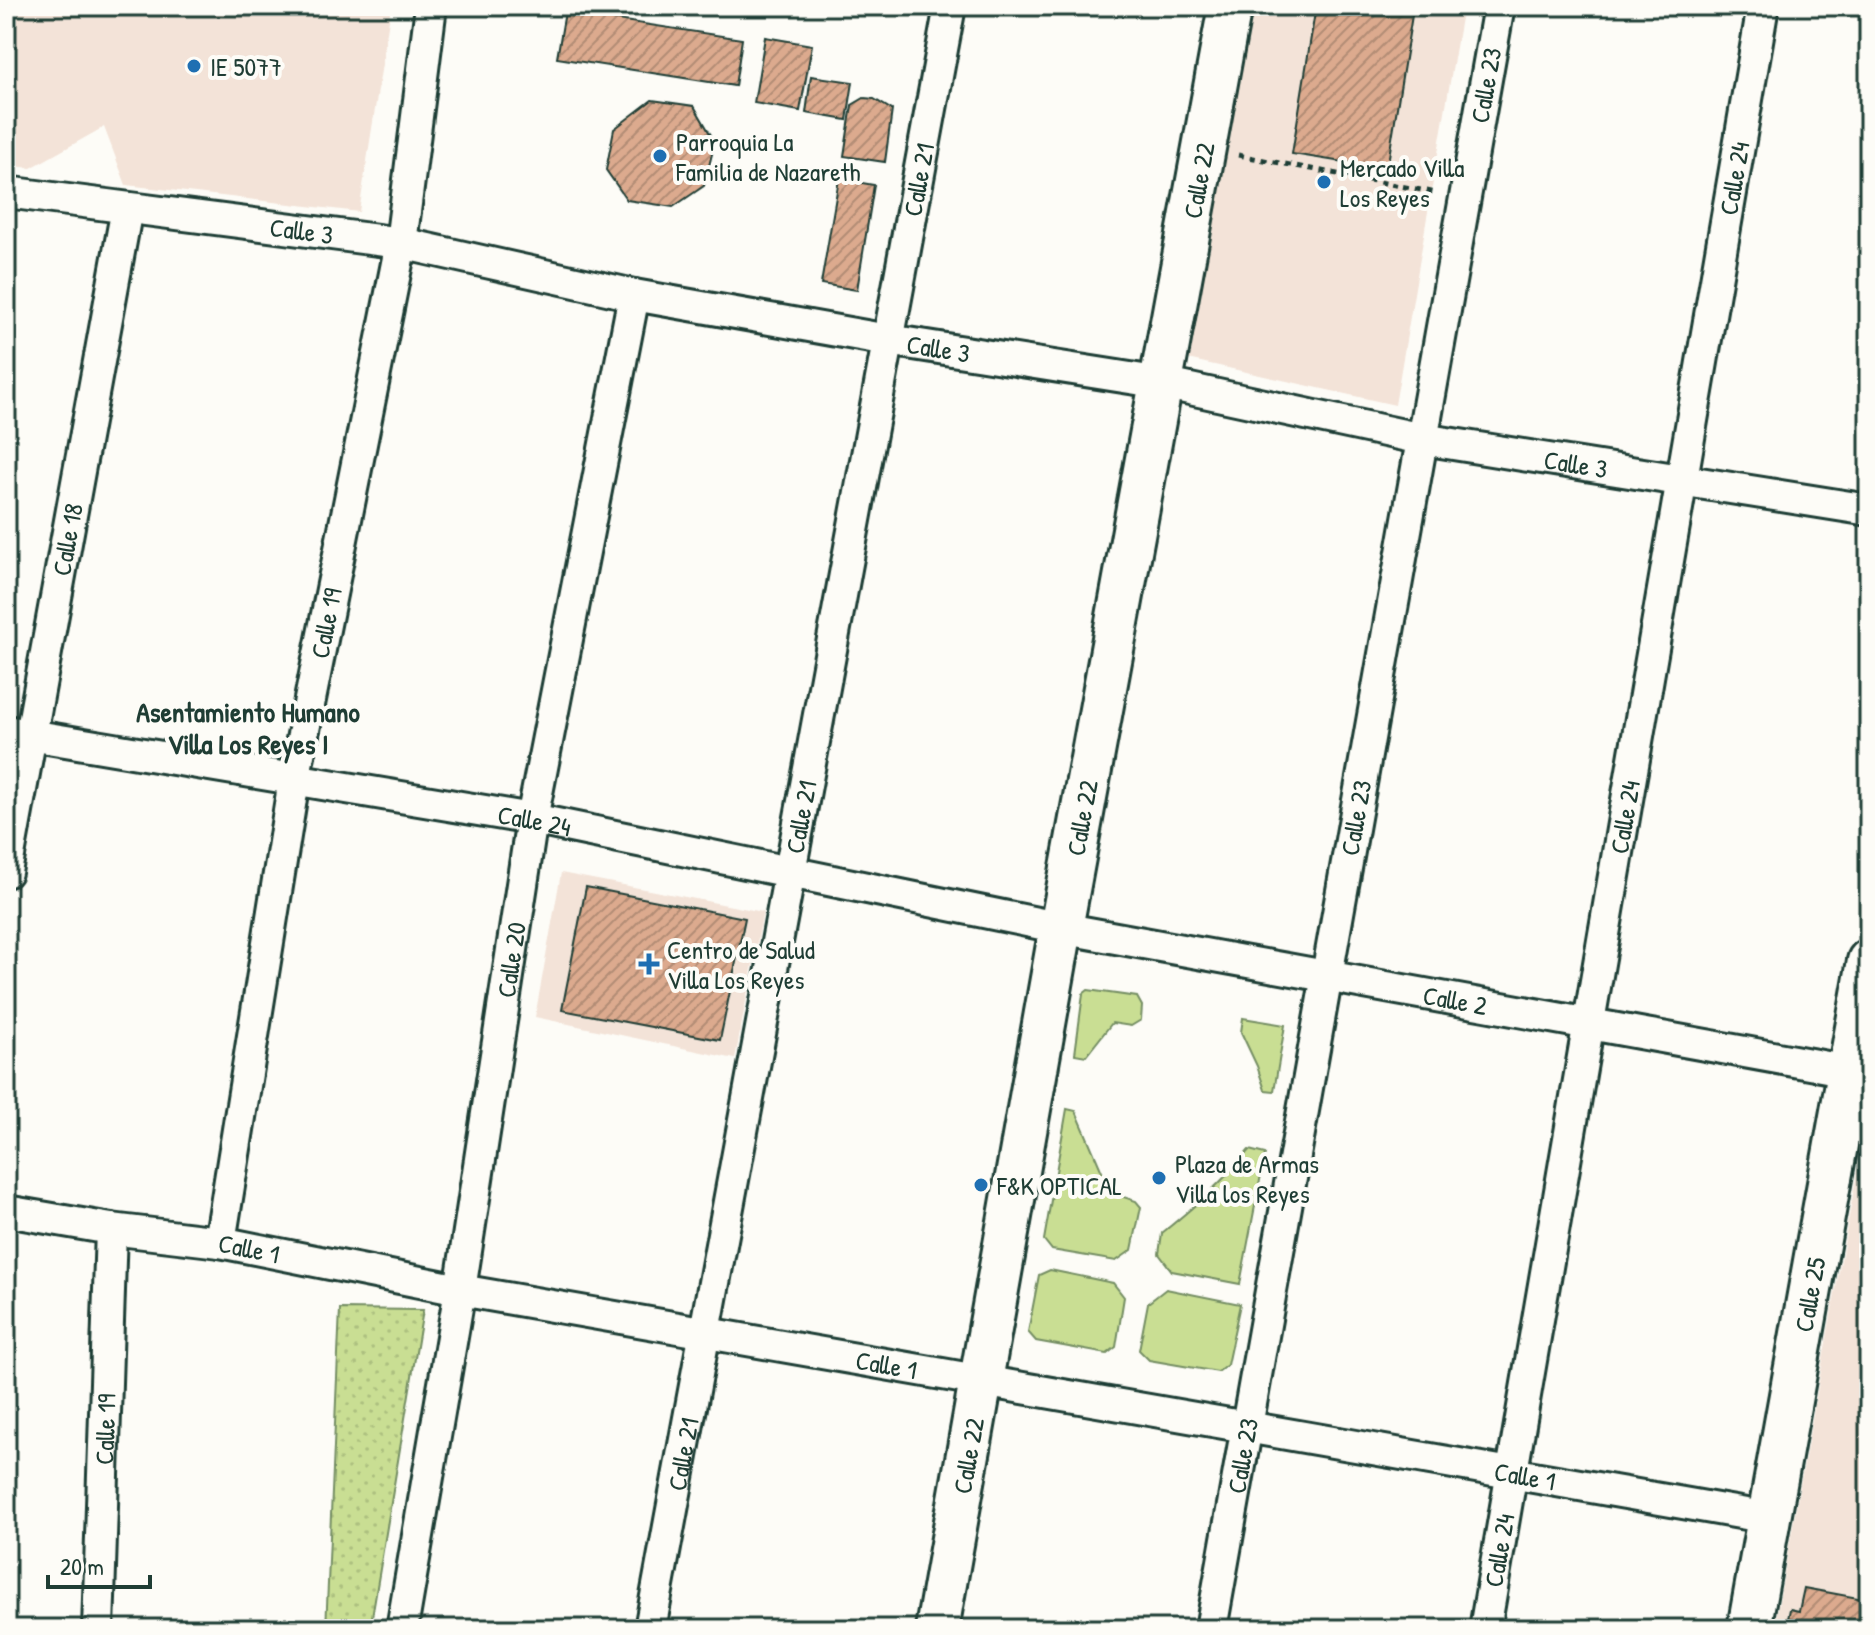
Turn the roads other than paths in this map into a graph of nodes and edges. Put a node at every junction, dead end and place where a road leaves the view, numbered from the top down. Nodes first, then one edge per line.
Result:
1 (431, 6) edge
2 (950, 6) edge
3 (1230, 6) edge
4 (1499, 6) edge
5 (1763, 6) edge
6 (6, 192) edge
7 (127, 208) junction
8 (401, 243) junction
9 (634, 295) junction
10 (888, 340) junction
11 (1162, 383) junction
12 (1422, 439) junction
13 (1682, 480) junction
14 (1869, 510) edge
15 (19, 733) edge
16 (294, 780) junction
17 (532, 819) junction
18 (6, 872) edge
19 (790, 872) junction
20 (1061, 928) junction
21 (1869, 961) edge
22 (1327, 976) junction
23 (1589, 1024) junction
24 (1849, 1071) junction
25 (6, 1211) edge
26 (111, 1229) junction
27 (220, 1242) junction
28 (460, 1290) junction
29 (705, 1333) junction
30 (981, 1381) junction
31 (1247, 1427) junction
32 (1512, 1474) junction
33 (1769, 1518) junction
34 (98, 1629) edge
35 (402, 1629) edge
36 (650, 1629) edge
37 (937, 1629) edge
38 (1211, 1629) edge
39 (1485, 1629) edge
40 (1749, 1629) edge

1 - 8 street, Calle 19
2 - 10 street, Calle 21
3 - 11 street, Calle 22
4 - 12 street, Calle 23
5 - 13 street, Calle 24
6 - 7 street, Calle 3
7 - 8 street, Calle 3
7 - 15 street, Calle 18
8 - 9 street, Calle 3
8 - 16 street, Calle 19
9 - 10 street, Calle 3
9 - 17 street, Calle 20
10 - 11 street, Calle 3
10 - 19 street, Calle 21
11 - 12 street, Calle 3
11 - 20 street, Calle 22
12 - 13 street, Calle 3
12 - 22 street, Calle 23
13 - 14 street, Calle 3
13 - 23 street, Calle 24
15 - 16 street, Calle 24
15 - 18 street, Calle 18
16 - 17 street, Calle 24
16 - 27 street, Calle 19
17 - 19 street, Calle 24
17 - 28 street, Calle 20
19 - 20 street, Calle 24
19 - 29 street, Calle 21
20 - 22 street, Calle 2
20 - 30 street, Calle 22
21 - 24 street, Calle 25
22 - 23 street, Calle 2
22 - 31 street, Calle 23
23 - 24 street, Calle 2
23 - 32 street, Calle 24
24 - 33 street, Calle 25
25 - 26 street, Calle 1
26 - 27 street, Calle 1
26 - 34 street, Calle 19
27 - 28 street, Calle 1
28 - 29 street, Calle 1
28 - 35 street, Calle 20
29 - 30 street, Calle 1
29 - 36 street, Calle 21
30 - 31 street, Calle 1
30 - 37 street, Calle 22
31 - 32 street, Calle 1
31 - 38 street, Calle 23
32 - 33 street, Calle 1
32 - 39 street, Calle 24
33 - 40 street, Calle 25

